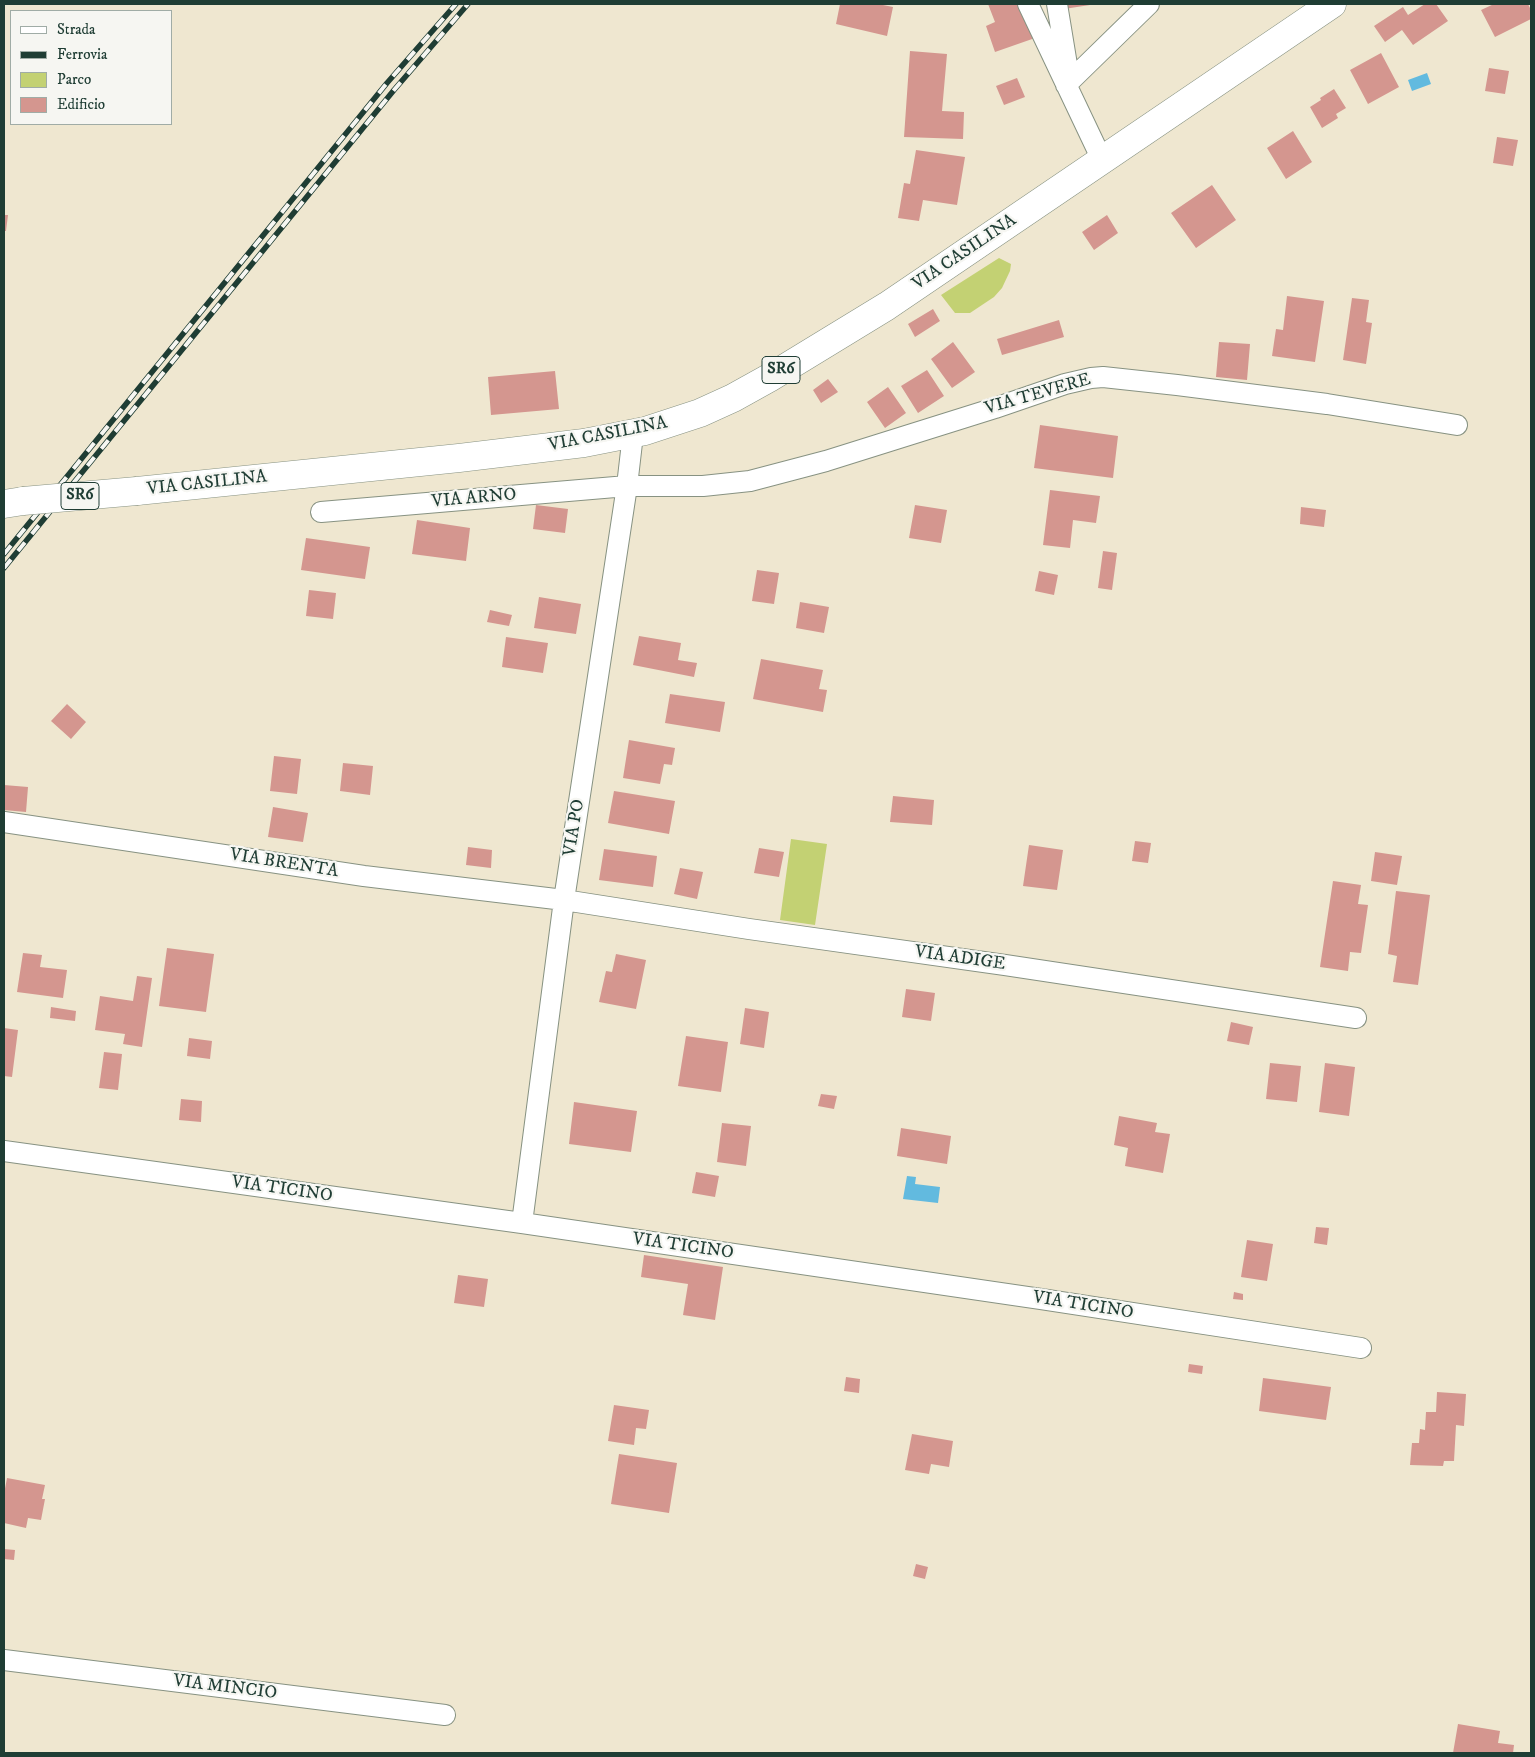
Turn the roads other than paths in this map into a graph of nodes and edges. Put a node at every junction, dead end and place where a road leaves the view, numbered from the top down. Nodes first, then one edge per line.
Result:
1 (1028, 4) edge
2 (1057, 4) edge
3 (1149, 4) edge
4 (1332, 4) edge
5 (1068, 83) junction
6 (1102, 160) junction
7 (1457, 425) dead end
8 (633, 434) junction
9 (627, 486) junction
10 (13, 502) edge
11 (321, 512) dead end
12 (4, 822) edge
13 (564, 900) junction
14 (1356, 1018) dead end
15 (4, 1151) edge
16 (522, 1223) junction
17 (1361, 1348) dead end
18 (4, 1660) edge
19 (445, 1715) dead end

1 - 5 street
2 - 5 street
3 - 5 street
4 - 6 main road, VIA CASILINA / SR6
5 - 6 street
6 - 8 main road, VIA CASILINA / SR6
7 - 9 street, VIA TEVERE
8 - 9 street, VIA PO
8 - 10 main road, VIA CASILINA / SR6, bridge
9 - 11 street, VIA ARNO
9 - 13 street, VIA PO
12 - 13 street, VIA BRENTA
13 - 14 street, VIA ADIGE
13 - 16 street, VIA PO
15 - 16 street, VIA TICINO
16 - 17 street, VIA TICINO
18 - 19 street, VIA MINCIO

